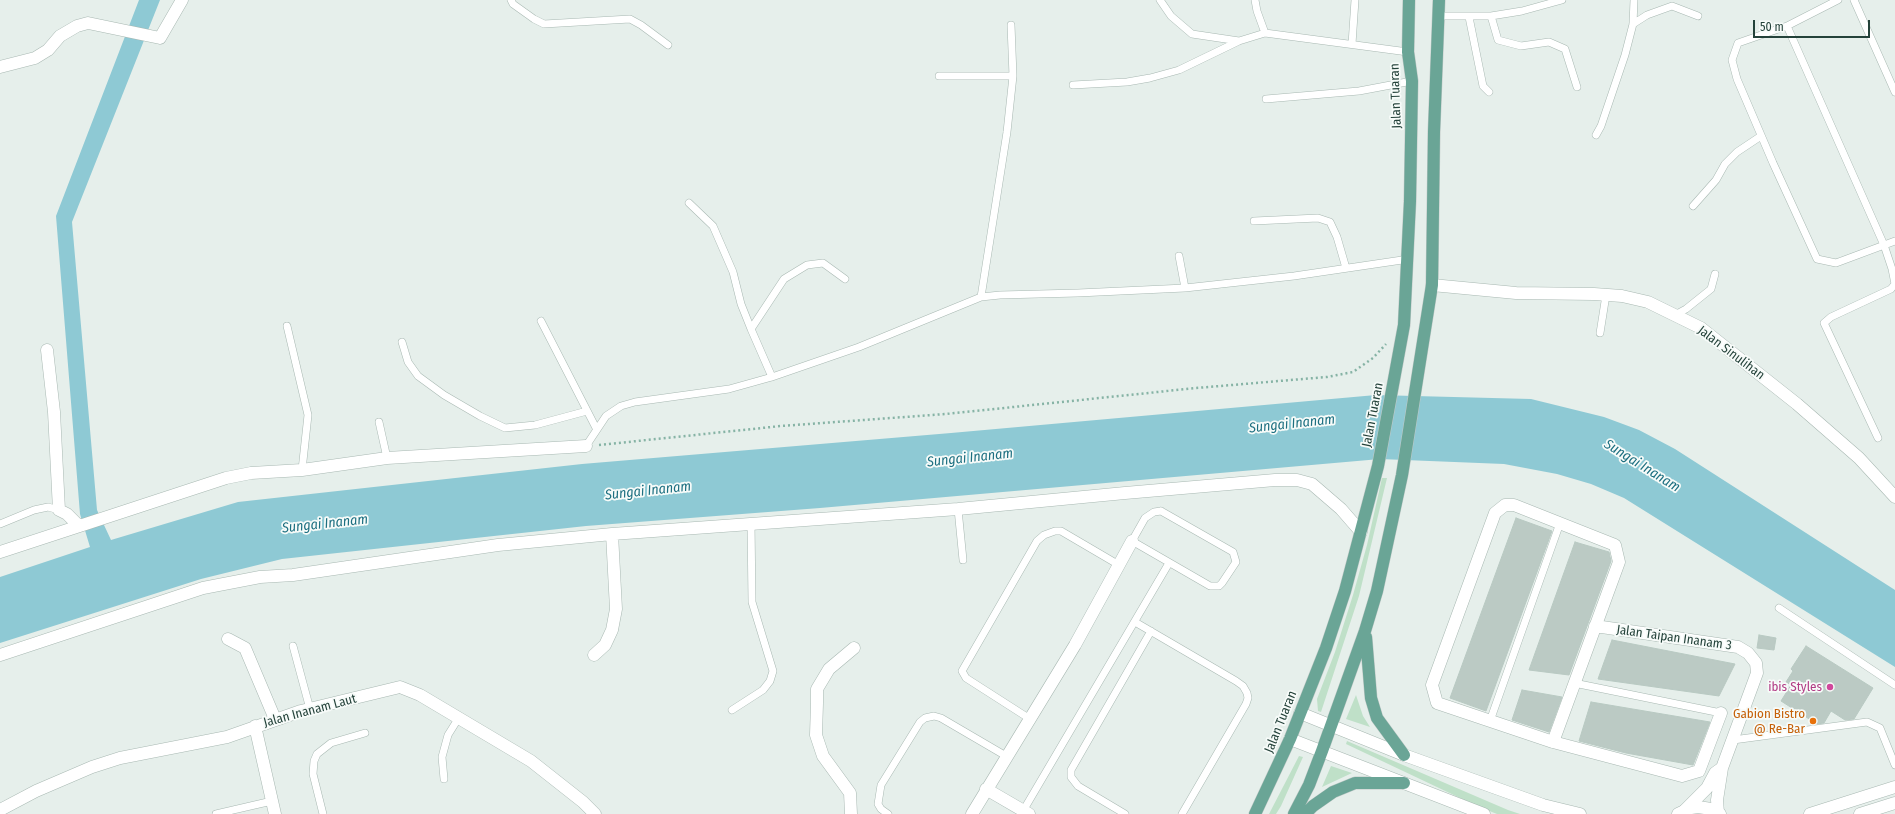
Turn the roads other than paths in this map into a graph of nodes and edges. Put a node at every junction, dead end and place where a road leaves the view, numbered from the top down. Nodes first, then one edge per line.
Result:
1 (182, 0) edge
2 (511, 0) edge
3 (1160, 0) edge
4 (1254, 0) edge
5 (1355, 0) edge
6 (1409, 0) edge
7 (1439, 0) edge
8 (1634, 0) edge
9 (1838, 0) edge
10 (1854, 0) edge
11 (1558, 1) edge
12 (1438, 16) junction
13 (1491, 16) junction
14 (1698, 16) dead end
15 (1469, 17) junction
16 (1633, 24) junction
17 (1011, 25) dead end
18 (1787, 26) junction
19 (1265, 32) junction
20 (1239, 41) junction
21 (1352, 44) junction
22 (668, 45) dead end
23 (1408, 52) junction
24 (0, 67) edge
25 (939, 76) dead end
26 (1013, 76) junction
27 (1412, 81) junction
28 (1073, 85) dead end
29 (1577, 87) dead end
30 (1489, 92) dead end
31 (1895, 92) edge
32 (1266, 99) dead end
33 (1596, 135) dead end
34 (1761, 136) junction
35 (689, 203) dead end
36 (1693, 206) dead end
37 (1254, 221) dead end
38 (1895, 241) edge
39 (1884, 245) junction
40 (1179, 256) dead end
41 (1409, 259) junction
42 (1346, 268) junction
43 (1716, 274) dead end
44 (845, 279) dead end
45 (1432, 285) junction
46 (1185, 288) junction
47 (1606, 295) junction
48 (982, 297) junction
49 (1675, 315) junction
50 (541, 320) dead end
51 (288, 326) dead end
52 (751, 328) junction
53 (1600, 334) dead end
54 (402, 342) dead end
55 (47, 350) dead end
56 (772, 377) junction
57 (587, 411) junction
58 (379, 422) dead end
59 (596, 428) junction
60 (1878, 438) dead end
61 (586, 446) joint
62 (387, 458) junction
63 (302, 470) junction
64 (1895, 497) edge
65 (958, 509) junction
66 (59, 510) junction
67 (752, 523) junction
68 (1560, 523) junction
69 (0, 524) edge
70 (78, 525) junction
71 (1361, 532) junction
72 (612, 534) junction
73 (1132, 541) junction
74 (0, 552) edge
75 (963, 560) dead end
76 (1169, 563) junction
77 (1119, 565) junction
78 (1779, 608) dead end
79 (1135, 622) junction
80 (1595, 626) junction
81 (1151, 632) junction
82 (1366, 632) junction
83 (228, 639) dead end
84 (294, 646) dead end
85 (854, 648) dead end
86 (0, 655) edge
87 (594, 655) dead end
88 (1574, 683) junction
89 (1895, 685) edge
90 (310, 709) junction
91 (732, 710) dead end
92 (1300, 713) junction
93 (1721, 713) joint
94 (275, 719) junction
95 (458, 719) junction
96 (1030, 719) junction
97 (1490, 721) junction
98 (255, 726) junction
99 (1332, 726) junction
100 (365, 733) dead end
101 (1290, 739) junction
102 (1733, 740) junction
103 (1553, 742) junction
104 (1322, 751) junction
105 (1006, 756) junction
106 (1404, 756) junction
107 (1894, 764) edge
108 (1722, 768) junction
109 (444, 779) dead end
110 (1404, 783) junction
111 (1895, 787) edge
112 (986, 789) junction
113 (272, 801) junction
114 (1895, 803) edge
115 (0, 810) edge
116 (1026, 812) edge
117 (1682, 812) edge
118 (216, 814) edge
119 (275, 814) edge
120 (323, 814) edge
121 (595, 814) edge
122 (851, 814) edge
123 (888, 814) edge
124 (972, 814) edge
125 (1123, 814) edge
126 (1182, 814) edge
127 (1256, 814) edge
128 (1294, 814) edge
129 (1305, 814) edge
130 (1484, 814) edge
131 (1580, 814) edge
132 (1719, 814) edge
133 (1810, 814) edge
134 (1860, 814) edge

1 - 24 street
2 - 22 lane
3 - 20 lane
4 - 19 lane
5 - 21 lane
6 - 23 main road, Jalan Tuaran
7 - 12 main road
8 - 16 lane
9 - 18 lane
10 - 31 lane
11 - 13 lane
12 - 15 lane
12 - 45 main road
13 - 15 lane
13 - 29 lane
14 - 16 lane
15 - 30 lane
16 - 33 lane
17 - 26 lane
18 - 34 lane
18 - 39 lane
19 - 20 lane
19 - 21 lane
20 - 28 lane
21 - 23 lane
23 - 27 main road, Jalan Tuaran
25 - 26 lane
26 - 48 lane
27 - 32 lane
27 - 41 main road, Jalan Tuaran
34 - 36 lane
34 - 39 lane
35 - 52 lane
37 - 42 lane
38 - 39 lane
39 - 60 lane
40 - 46 lane
41 - 42 lane
41 - 71 main road, Jalan Tuaran
42 - 46 lane
43 - 49 lane
44 - 52 lane
45 - 47 street, Jalan Sinulihan
45 - 82 main road
46 - 48 lane
47 - 49 street, Jalan Sinulihan
47 - 53 lane
48 - 56 lane
49 - 64 street, Jalan Sinulihan
50 - 57 lane
51 - 63 lane
52 - 56 lane
54 - 57 lane
55 - 66 street
56 - 59 lane
57 - 59 lane
58 - 62 lane
59 - 61 lane
61 - 62 street
62 - 63 street
63 - 70 street
65 - 67 street
65 - 71 street
65 - 75 lane
66 - 69 lane
66 - 70 street
67 - 72 street
67 - 91 lane
68 - 80 street
68 - 97 lane
68 - 97 street
70 - 74 street
71 - 92 main road, Jalan Tuaran
72 - 86 street
72 - 87 street
73 - 76 lane
73 - 76 lane
73 - 77 street
76 - 79 lane
77 - 96 street
77 - 96 lane
78 - 89 lane
79 - 81 lane
79 - 116 lane
80 - 88 street
80 - 102 street, Jalan Taipan Inanam 3
81 - 125 lane
81 - 126 lane
82 - 99 main road
82 - 106 main road
83 - 94 street
84 - 90 lane
85 - 122 street
88 - 93 lane
88 - 103 street
90 - 94 street, Jalan Inanam Laut
90 - 95 street, Jalan Inanam Laut
92 - 99 street
92 - 101 main road, Jalan Tuaran
93 - 103 street
94 - 98 street, Jalan Inanam Laut
95 - 109 lane
95 - 121 street, Jalan Inanam Laut
96 - 105 street
97 - 103 street
98 - 113 street
98 - 115 street, Jalan Inanam Laut
99 - 104 main road
99 - 106 street
100 - 120 lane
101 - 104 street
101 - 127 main road, Jalan Tuaran
102 - 107 lane
102 - 108 street, Jalan Taipan Inanam 3
104 - 110 street
104 - 128 main road
105 - 112 street
105 - 123 lane
106 - 131 street
108 - 117 street, Jalan Taipan Inanam 3
108 - 132 street, Jalan Taipan Inanam 3
110 - 129 main road
110 - 130 street
111 - 133 street
112 - 116 street
112 - 124 street
113 - 118 lane
113 - 119 street
114 - 134 street
117 - 132 street

